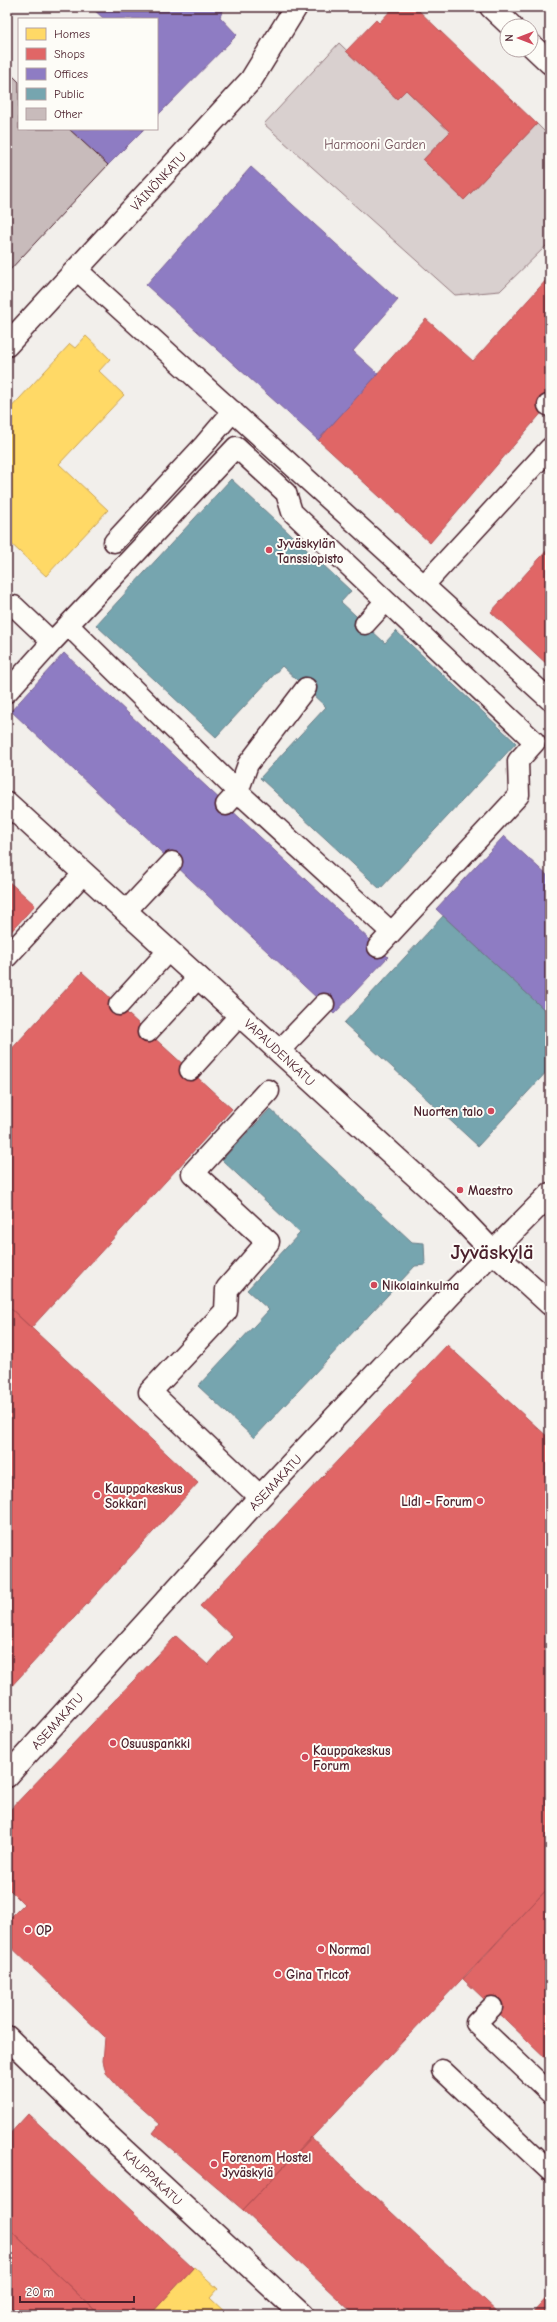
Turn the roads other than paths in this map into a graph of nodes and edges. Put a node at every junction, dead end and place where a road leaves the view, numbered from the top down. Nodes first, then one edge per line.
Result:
1 (296, 7) edge
2 (491, 7) edge
3 (503, 18) edge
4 (539, 53) edge
5 (550, 63) edge
6 (76, 270) junction
7 (7, 345) edge
8 (233, 411) junction
9 (550, 448) edge
10 (114, 542) dead end
11 (424, 585) junction
12 (386, 601) junction
13 (7, 607) edge
14 (365, 624) dead end
15 (69, 626) junction
16 (52, 642) junction
17 (306, 688) dead end
18 (7, 692) edge
19 (549, 696) edge
20 (232, 799) junction
21 (7, 803) edge
22 (172, 862) dead end
23 (84, 873) junction
24 (126, 911) junction
25 (392, 932) junction
26 (378, 947) dead end
27 (169, 950) junction
28 (7, 956) edge
29 (199, 977) junction
30 (324, 1004) dead end
31 (119, 1005) dead end
32 (240, 1015) junction
33 (148, 1032) dead end
34 (279, 1051) junction
35 (190, 1070) dead end
36 (268, 1091) dead end
37 (550, 1194) edge
38 (493, 1252) junction
39 (550, 1304) edge
40 (260, 1497) junction
41 (7, 1776) edge
42 (492, 2007) dead end
43 (7, 2036) edge
44 (442, 2070) dead end
45 (550, 2093) edge
46 (550, 2171) edge
47 (302, 2315) edge

1 - 6 street, VÄINÖNKATU
2 - 3 street
4 - 5 street
6 - 7 street, VÄINÖNKATU
6 - 8 lane
8 - 10 lane
8 - 11 lane
9 - 11 lane
11 - 19 lane
12 - 14 lane
12 - 15 lane
12 - 25 lane
13 - 16 lane
15 - 16 lane
15 - 20 lane
16 - 18 lane
17 - 20 lane
20 - 25 lane
21 - 23 street, VAPAUDENKATU
22 - 24 lane
23 - 24 street, VAPAUDENKATU
23 - 28 lane
24 - 27 street, VAPAUDENKATU
25 - 26 lane
27 - 29 street, VAPAUDENKATU
27 - 31 lane
29 - 32 street, VAPAUDENKATU
29 - 33 lane
30 - 34 lane
32 - 34 street, VAPAUDENKATU
32 - 35 lane
34 - 38 street, VAPAUDENKATU
36 - 40 street
37 - 38 street, ASEMAKATU
38 - 39 street, VAPAUDENKATU
38 - 40 street, ASEMAKATU
40 - 41 street, ASEMAKATU
42 - 45 lane
43 - 47 street, KAUPPAKATU
44 - 46 lane

